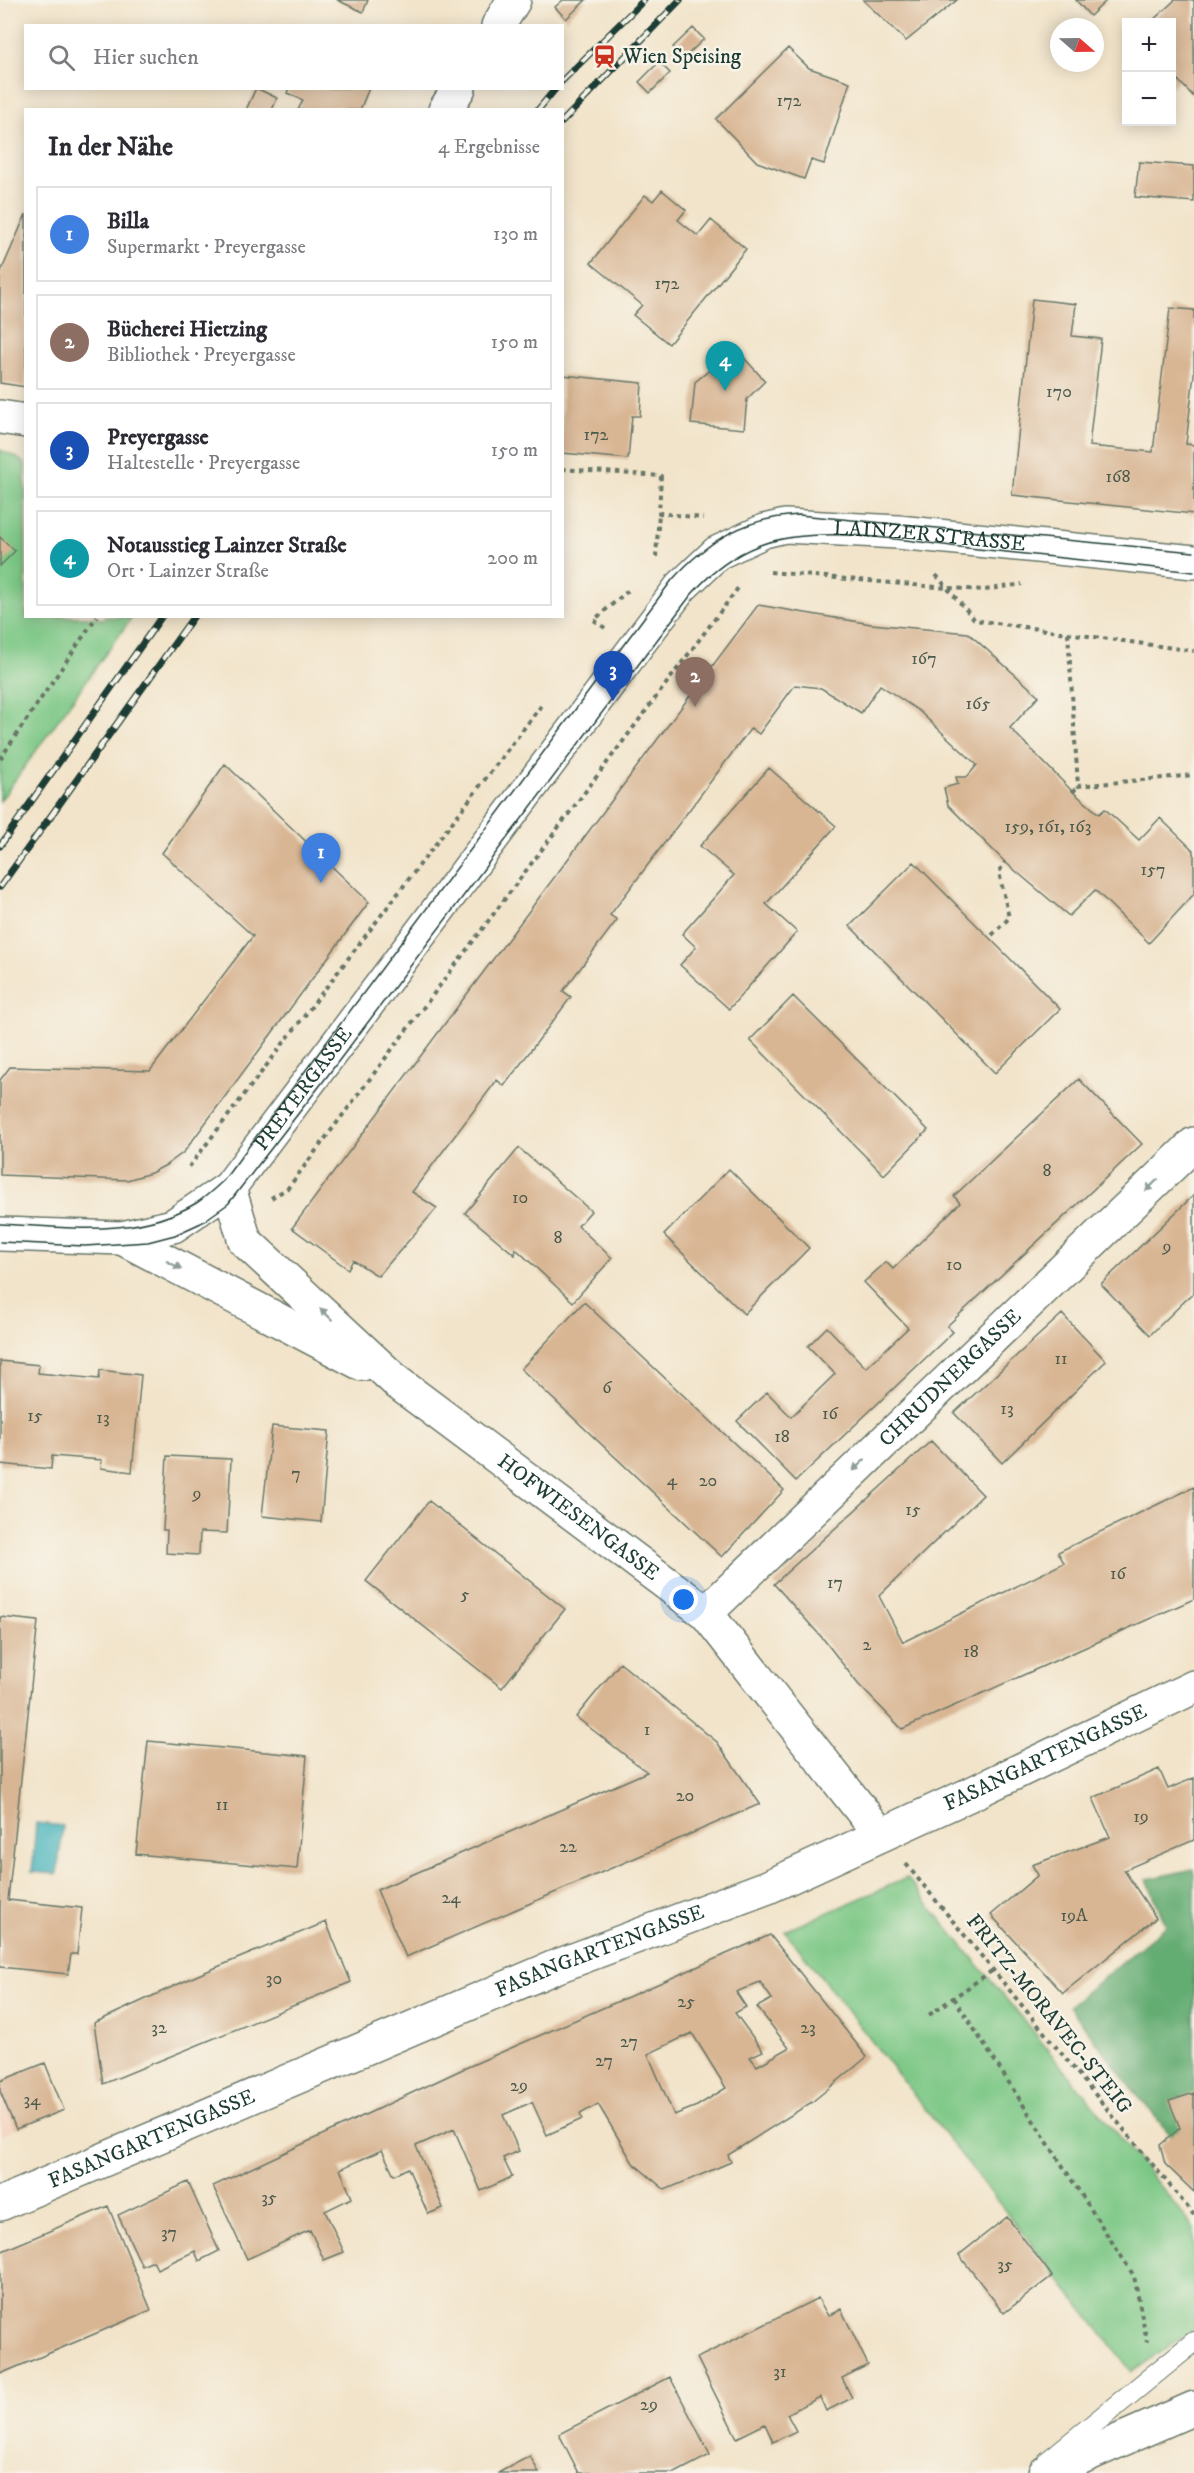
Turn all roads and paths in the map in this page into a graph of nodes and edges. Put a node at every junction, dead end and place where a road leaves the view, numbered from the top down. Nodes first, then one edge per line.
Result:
1 (514, 0) edge
2 (499, 24) edge
3 (458, 90) edge
4 (446, 108) edge
5 (0, 417) edge
6 (24, 421) edge
7 (564, 469) edge
8 (659, 513) junction
9 (706, 518) dead end
10 (898, 532) junction
11 (1194, 562) edge
12 (655, 567) dead end
13 (762, 573) dead end
14 (744, 582) dead end
15 (1028, 583) dead end
16 (681, 586) joint
17 (947, 588) junction
18 (96, 618) edge
19 (1068, 633) junction
20 (1194, 651) edge
21 (0, 759) edge
22 (1194, 775) edge
23 (1078, 786) junction
24 (1073, 792) dead end
25 (1005, 862) dead end
26 (992, 935) dead end
27 (1194, 1144) edge
28 (230, 1188) junction
29 (264, 1201) dead end
30 (0, 1234) edge
31 (122, 1238) junction
32 (398, 1383) junction
33 (706, 1613) junction
34 (1194, 1687) edge
35 (880, 1834) junction
36 (993, 1970) junction
37 (954, 1998) junction
38 (929, 2015) dead end
39 (0, 2204) edge
40 (1194, 2215) edge
41 (1194, 2342) edge
42 (1158, 2372) junction
43 (1194, 2408) edge
44 (1033, 2473) edge
45 (1046, 2473) edge

1 - 2 main road
3 - 4 main road
5 - 6 main road
7 - 8 path
8 - 9 path
8 - 12 path
10 - 11 main road, LAINZER STRASSE
10 - 16 main road, LAINZER STRASSE
10 - 17 path
13 - 17 path
14 - 29 path
15 - 17 path
16 - 28 main road, PREYERGASSE
17 - 19 path
18 - 21 path
19 - 20 path
19 - 23 path
22 - 23 path
23 - 24 path
25 - 26 path
27 -> 33 main road, CHRUDNERGASSE
28 - 31 main road, HOFWIESENGASSE
32 -> 28 main road, HOFWIESENGASSE
30 - 31 main road, HOFWIESENGASSE
31 -> 32 main road, HOFWIESENGASSE
32 - 33 main road, HOFWIESENGASSE
33 - 35 main road, HOFWIESENGASSE
34 - 35 main road, FASANGARTENGASSE
35 - 36 path, FRITZ-MORAVEC-STEIG
35 - 39 main road, FASANGARTENGASSE
36 - 37 path
36 - 40 path, FRITZ-MORAVEC-STEIG
37 - 38 path
37 - 42 path
41 - 42 lane
42 - 44 lane
43 - 45 main road

